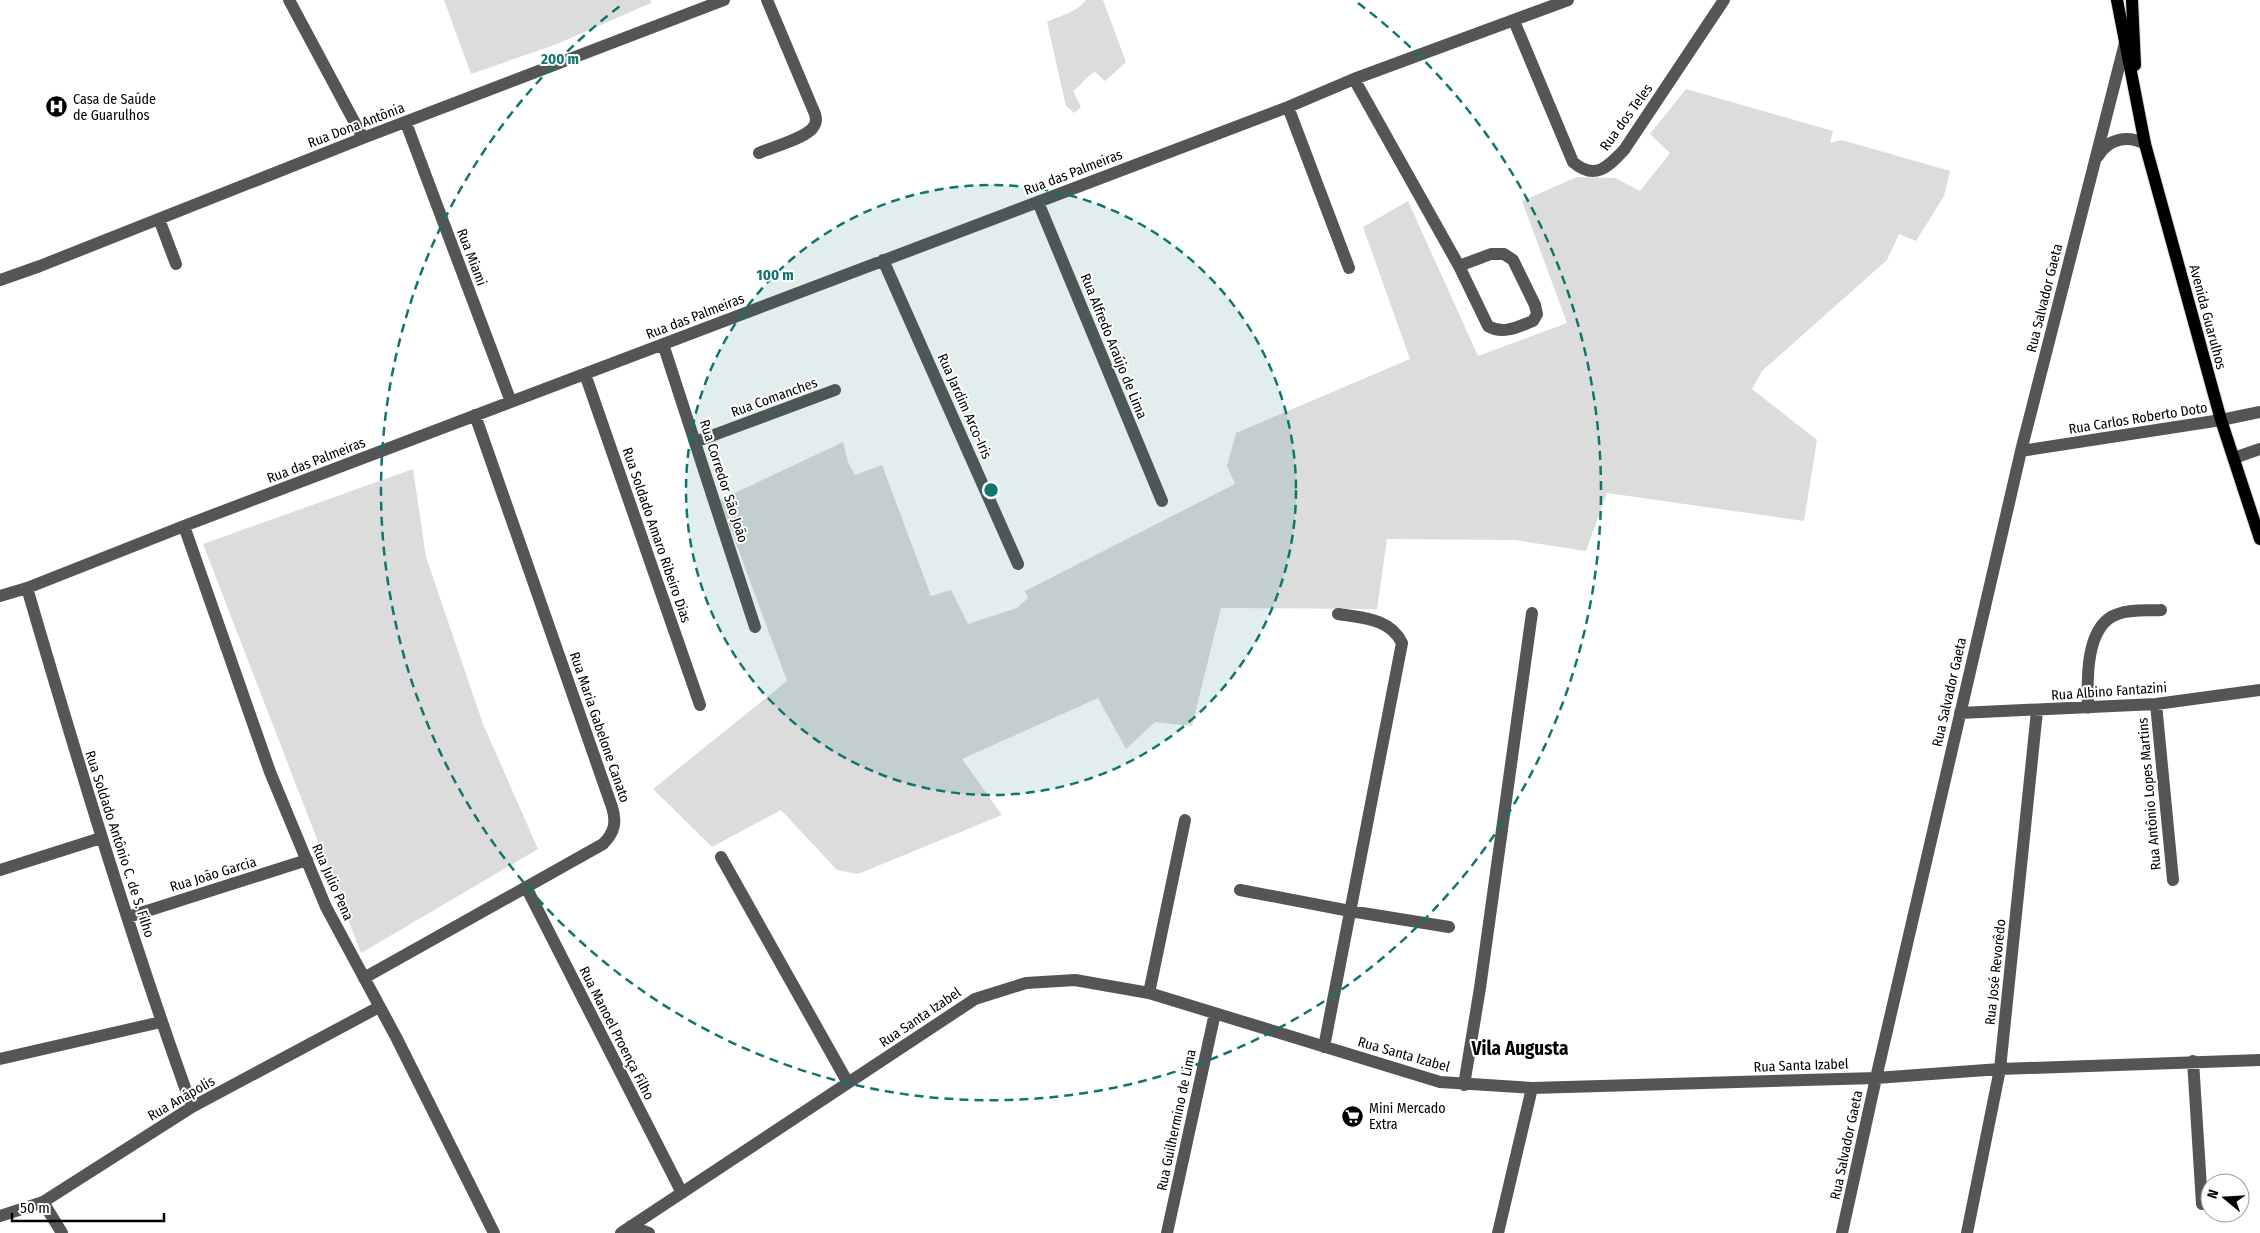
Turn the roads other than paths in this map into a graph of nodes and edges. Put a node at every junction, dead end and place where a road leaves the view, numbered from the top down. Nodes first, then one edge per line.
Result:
1 (289, 0) edge
2 (724, 0) edge
3 (767, 0) edge
4 (1568, 0) edge
5 (1724, 0) edge
6 (2117, 0) edge
7 (2132, 0) edge
8 (1514, 21) junction
9 (2125, 43) junction
10 (1354, 79) junction
11 (2137, 100) junction
12 (1288, 107) junction
13 (406, 123) junction
14 (363, 138) junction
15 (2146, 144) junction
16 (759, 152) dead end
17 (2096, 160) junction
18 (1038, 202) junction
19 (159, 219) junction
20 (883, 260) junction
21 (176, 264) dead end
22 (1459, 266) junction
23 (1349, 268) dead end
24 (0, 280) edge
25 (664, 344) junction
26 (586, 374) junction
27 (835, 390) dead end
28 (510, 402) junction
29 (2260, 412) edge
30 (475, 415) junction
31 (2221, 420) junction
32 (695, 442) junction
33 (2260, 449) edge
34 (2020, 451) junction
35 (2234, 458) junction
36 (1162, 501) dead end
37 (184, 526) junction
38 (2259, 536) edge
39 (1018, 564) dead end
40 (27, 588) junction
41 (0, 596) edge
42 (2161, 610) dead end
43 (1532, 613) dead end
44 (1338, 614) dead end
45 (755, 627) dead end
46 (2260, 690) edge
47 (2156, 704) junction
48 (700, 705) dead end
49 (2088, 708) junction
50 (2037, 711) junction
51 (1960, 713) junction
52 (1185, 820) dead end
53 (101, 838) junction
54 (721, 856) dead end
55 (307, 860) junction
56 (0, 870) edge
57 (2173, 880) dead end
58 (526, 887) junction
59 (1240, 890) dead end
60 (1350, 911) junction
61 (128, 917) junction
62 (1449, 927) dead end
63 (364, 978) junction
64 (1149, 993) junction
65 (379, 1007) junction
66 (1216, 1013) junction
67 (161, 1022) junction
68 (1324, 1046) junction
69 (0, 1059) edge
70 (2260, 1060) edge
71 (2193, 1061) junction
72 (2000, 1068) junction
73 (1876, 1078) junction
74 (848, 1083) junction
75 (1464, 1086) junction
76 (1532, 1088) junction
77 (192, 1107) junction
78 (2200, 1173) edge
79 (682, 1193) junction
80 (42, 1202) junction
81 (0, 1216) edge
82 (626, 1230) edge
83 (62, 1233) edge
84 (494, 1233) edge
85 (649, 1233) edge
86 (1167, 1233) edge
87 (1498, 1233) edge
88 (1842, 1233) edge
89 (1966, 1233) edge

1 - 14 street
2 - 13 street, Rua Dona Antônia
3 - 16 street
4 - 8 street, Rua das Palmeiras
5 - 8 street, Rua dos Teles
6 - 9 main road, Avenida Guarulhos
7 - 11 main road, Avenida Guarulhos
8 - 10 street, Rua das Palmeiras
9 - 11 main road, Avenida Guarulhos
9 - 17 street, Rua Salvador Gaeta
10 - 12 street, Rua das Palmeiras
10 - 22 street
11 - 15 main road, Avenida Guarulhos
12 - 18 street, Rua das Palmeiras
12 - 23 street
13 - 14 street, Rua Dona Antônia
13 - 28 street, Rua Miami
14 - 19 street, Rua Dona Antônia
15 - 17 street, Rua Salvador Gaeta
15 - 31 main road, Avenida Guarulhos
17 - 34 street, Rua Salvador Gaeta
18 - 20 street, Rua das Palmeiras
18 - 36 street, Rua Alfredo Araújo de Lima
19 - 21 street
19 - 24 street, Rua Dona Antônia
20 - 25 street, Rua das Palmeiras
20 - 39 street, Rua Jardim Arco-Iris
22 - 22 street
25 - 26 street, Rua das Palmeiras
25 - 32 street, Rua Corredor São João
26 - 28 street, Rua das Palmeiras
26 - 48 street, Rua Soldado Amaro Ribeiro Dias
27 - 32 street, Rua Comanches
28 - 30 street, Rua das Palmeiras
29 - 31 street, Rua Carlos Roberto Doto
30 - 37 street, Rua das Palmeiras
30 - 58 street, Rua Maria Gabelone Canato
31 - 34 street, Rua Carlos Roberto Doto
31 - 35 main road, Avenida Guarulhos
32 - 45 street, Rua Corredor São João
33 - 35 street
34 - 51 street, Rua Salvador Gaeta
35 - 38 main road, Avenida Guarulhos
37 - 40 street, Rua das Palmeiras
37 - 55 street, Rua Julio Pena
40 - 41 street, Rua das Palmeiras
40 - 53 street, Rua Soldado Antônio C. de S. Filho
42 - 49 street
43 - 75 street
44 - 60 street
46 - 47 street, Rua Albino Fantazini
47 - 49 street, Rua Albino Fantazini
47 - 57 street, Rua Antônio Lopes Martins
49 - 50 street, Rua Albino Fantazini
50 - 51 street, Rua Albino Fantazini
50 - 72 street, Rua José Revorêdo
51 - 73 street, Rua Salvador Gaeta
52 - 64 street
53 - 56 street
53 - 61 street, Rua Soldado Antônio C. de S. Filho
54 - 74 street
55 - 61 street, Rua João Garcia
55 - 63 street, Rua Julio Pena
58 - 63 street, Rua Maria Gabelone Canato
58 - 79 street, Rua Manoel Proença Filho
59 - 60 street
60 - 62 street
60 - 68 street
61 - 67 street, Rua Soldado Antônio C. de S. Filho
63 - 65 street, Rua Julio Pena
64 - 66 street, Rua Santa Izabel
64 - 74 street, Rua Santa Izabel
65 - 77 street, Rua Anápolis
65 - 84 street, Rua Julio Pena
66 - 68 street, Rua Santa Izabel
66 - 86 street, Rua Guilhermino de Lima
67 - 69 street
67 - 77 street, Rua Soldado Antônio C. de S. Filho
68 - 75 street, Rua Santa Izabel
70 - 71 street, Rua Santa Izabel
71 - 72 street, Rua Santa Izabel
71 - 78 street
72 - 73 street, Rua Santa Izabel
72 - 89 street, Rua José Revorêdo
73 - 76 street, Rua Santa Izabel
73 - 88 street, Rua Salvador Gaeta
74 - 79 street, Rua Santa Izabel
75 - 76 street, Rua Santa Izabel
76 - 87 street
77 - 80 street, Rua Anápolis
79 - 82 street, Rua Santa Izabel
80 - 81 street, Rua Anápolis
80 - 83 street
82 - 85 street

